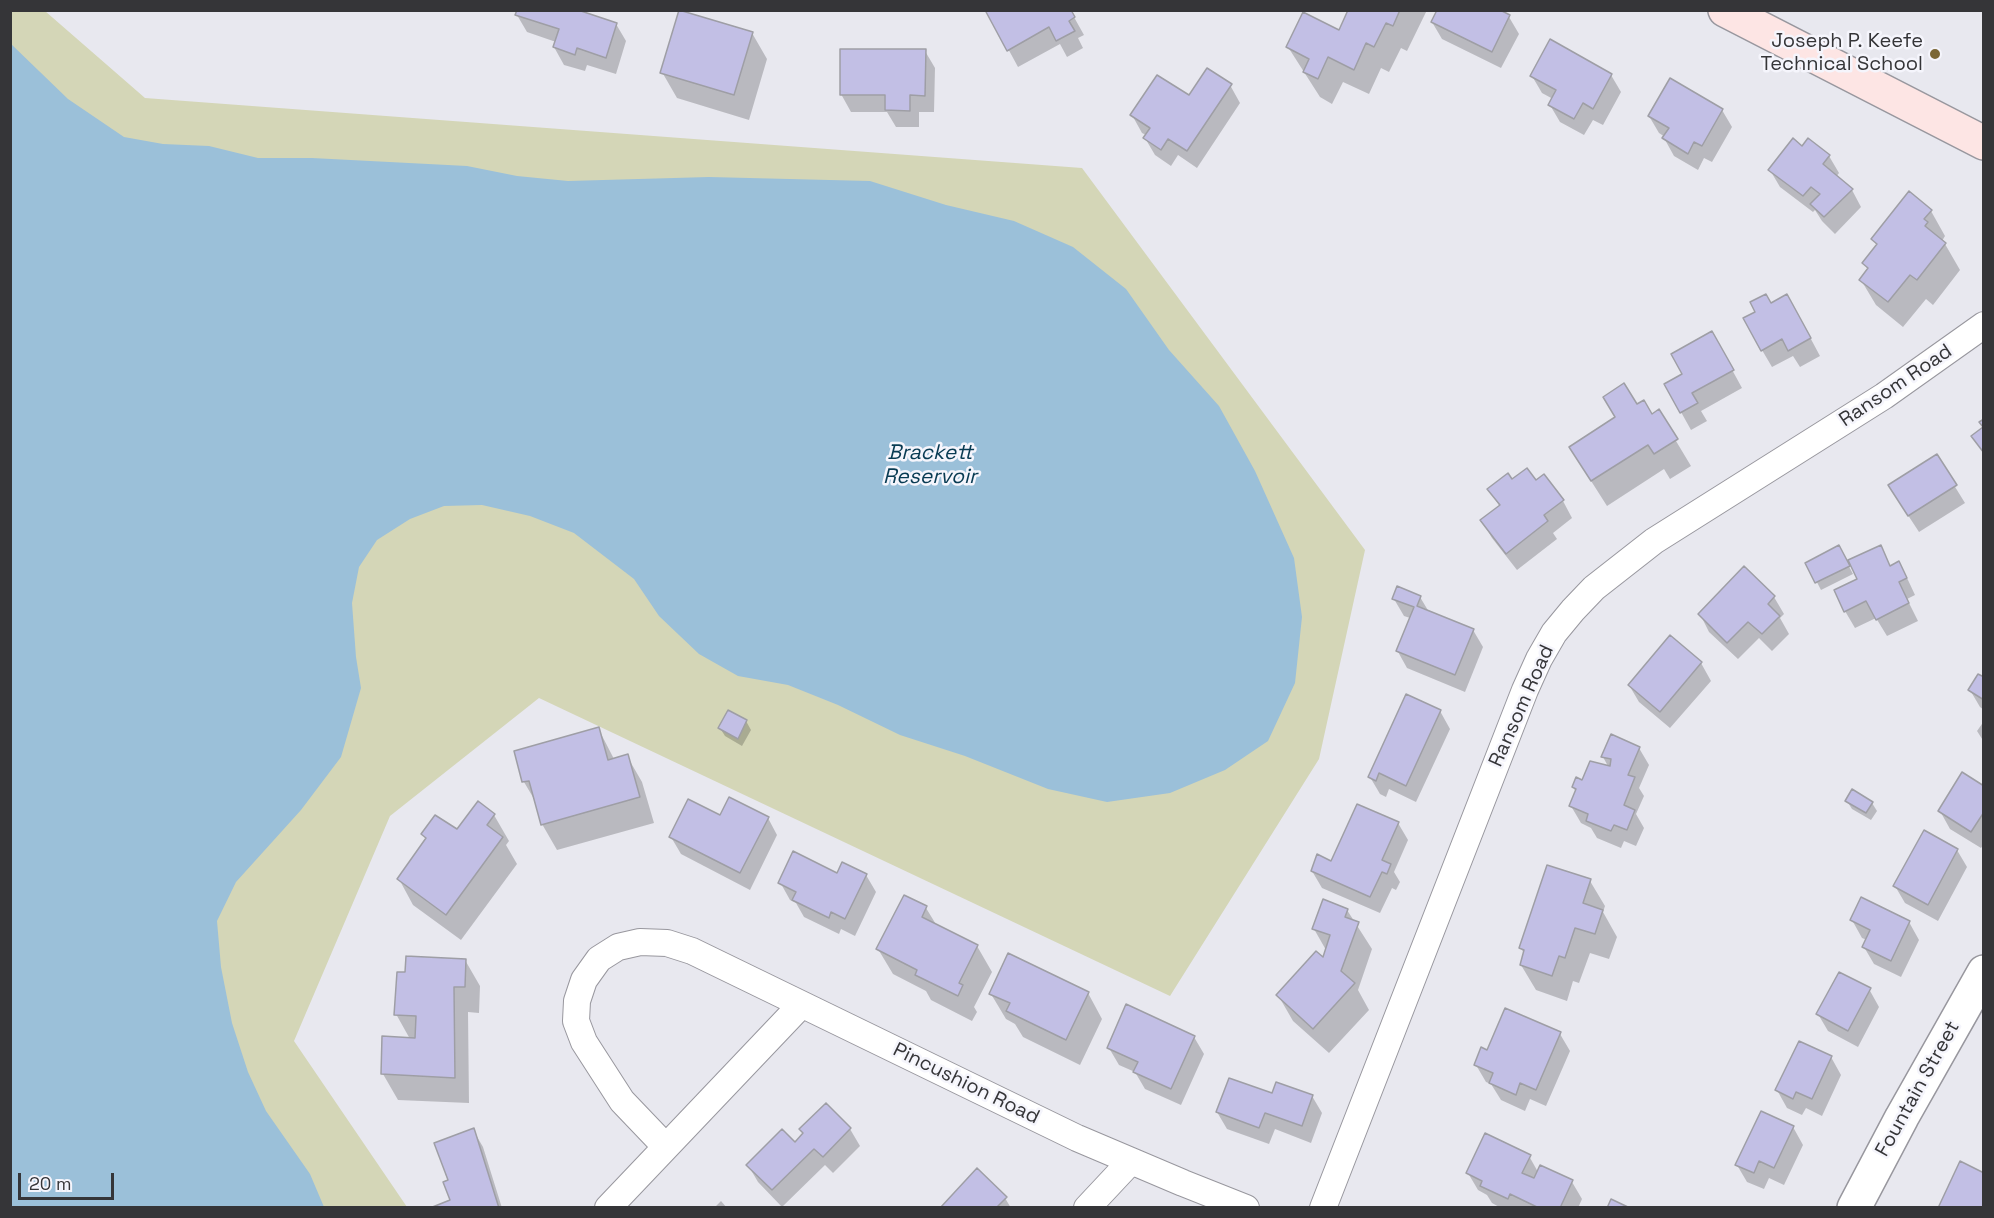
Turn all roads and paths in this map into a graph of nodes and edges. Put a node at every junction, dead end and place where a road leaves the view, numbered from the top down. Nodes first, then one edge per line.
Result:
1 (1725, 10) edge
2 (1983, 143) edge
3 (1983, 325) edge
4 (1983, 972) edge
5 (801, 1005) junction
6 (665, 1146) junction
7 (1131, 1161) junction
8 (608, 1208) edge
9 (1087, 1208) edge
10 (1246, 1208) edge
11 (1323, 1208) edge
12 (1854, 1208) edge

1 - 2 main road
3 - 11 street, Ransom Road
4 - 12 street, Fountain Street
5 - 6 street
5 - 6 street, Pincushion Road
5 - 7 street, Pincushion Road
6 - 8 street
7 - 9 street
7 - 10 street, Pincushion Road

